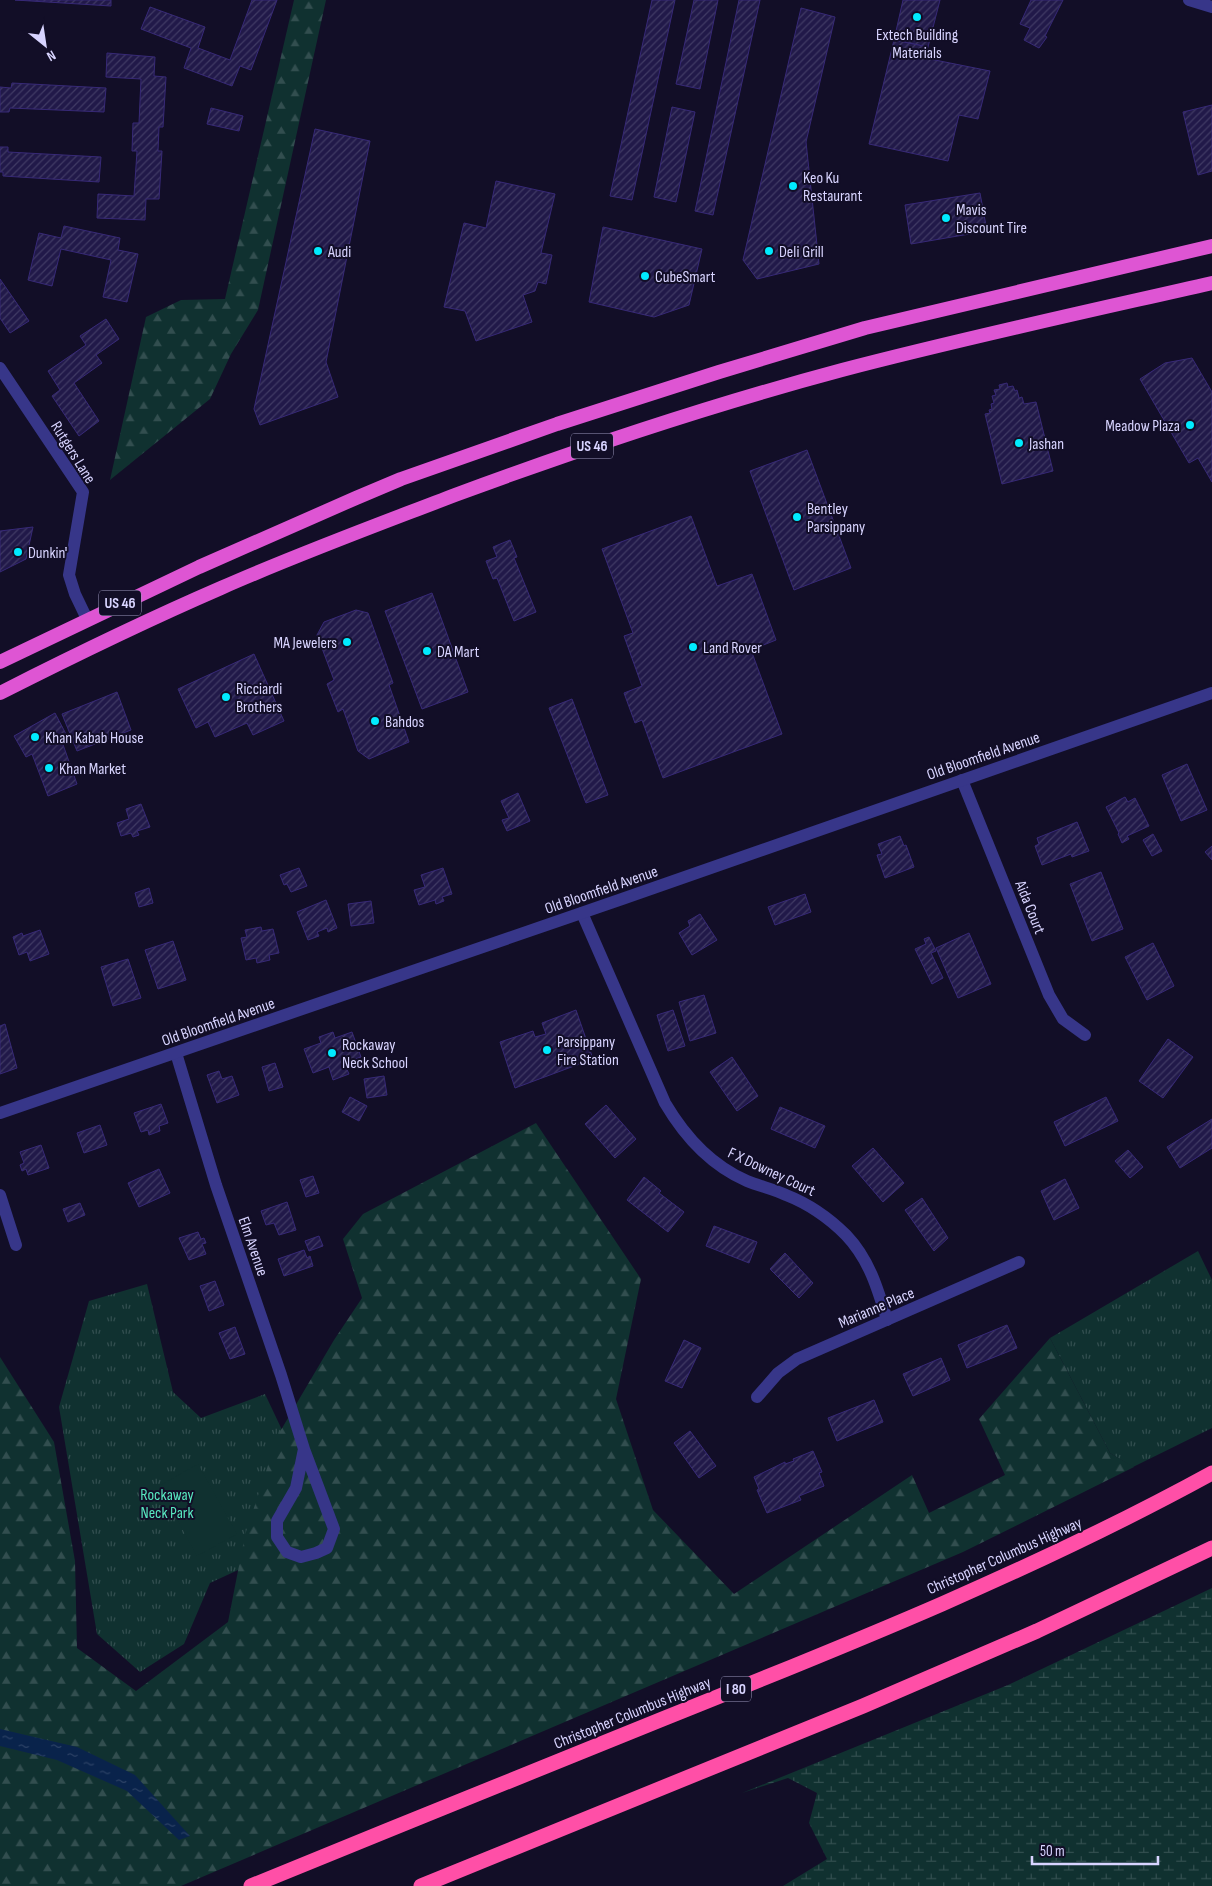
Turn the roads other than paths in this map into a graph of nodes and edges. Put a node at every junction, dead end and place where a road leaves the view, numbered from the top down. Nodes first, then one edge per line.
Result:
1 (1188, 0) edge
2 (1212, 7) edge
3 (1212, 246) edge
4 (1212, 283) edge
5 (0, 368) edge
6 (87, 619) junction
7 (0, 662) edge
8 (0, 692) edge
9 (1212, 693) edge
10 (962, 780) junction
11 (582, 913) junction
12 (1085, 1034) dead end
13 (176, 1053) junction
14 (0, 1113) edge
15 (0, 1195) edge
16 (16, 1245) dead end
17 (1019, 1262) dead end
18 (887, 1320) junction
19 (757, 1397) dead end
20 (304, 1449) junction
21 (1212, 1473) edge
22 (1212, 1548) edge
23 (251, 1886) edge
24 (421, 1886) edge

1 - 2 street
3 - 6 highway, US 46
4 - 8 highway, US 46
5 - 6 street, Rutgers Lane
6 - 7 highway, US 46
9 - 10 street, Old Bloomfield Avenue
10 - 11 street, Old Bloomfield Avenue
10 - 12 street, Aida Court
11 - 13 street, Old Bloomfield Avenue
11 - 18 street, F X Downey Court
13 - 14 street, Old Bloomfield Avenue
13 - 20 street, Elm Avenue
15 - 16 street
17 - 18 street, Marianne Place
18 - 19 street, Marianne Place
20 - 20 street, Elm Avenue
21 - 23 highway, Christopher Columbus Highway / I 80
22 - 24 highway

